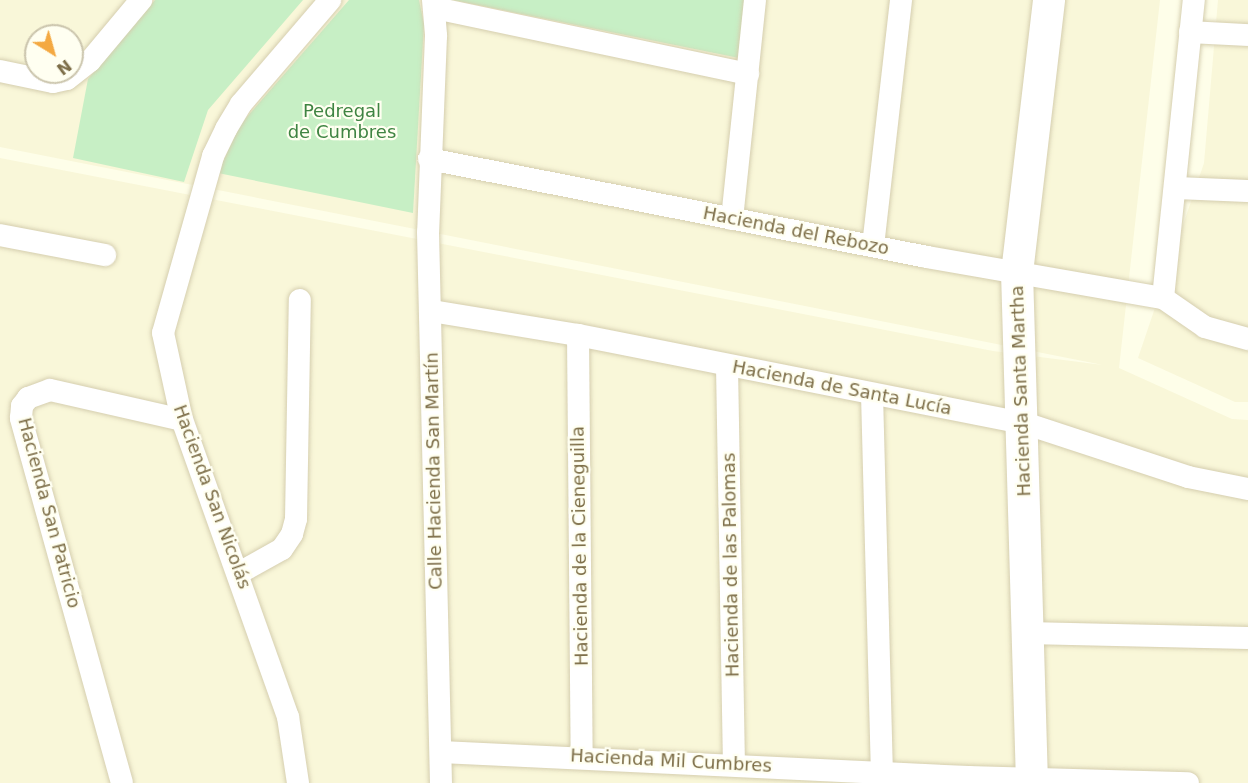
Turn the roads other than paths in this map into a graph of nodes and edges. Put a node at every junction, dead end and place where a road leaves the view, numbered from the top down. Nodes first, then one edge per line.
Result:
1 (141, 0) edge
2 (330, 0) edge
3 (755, 0) edge
4 (901, 0) edge
5 (1049, 0) edge
6 (1194, 0) edge
7 (434, 4) edge
8 (1190, 32) junction
9 (1248, 35) edge
10 (0, 72) edge
11 (747, 74) junction
12 (429, 159) junction
13 (1176, 188) junction
14 (1248, 191) edge
15 (732, 219) junction
16 (0, 235) edge
17 (873, 246) junction
18 (105, 255) dead end
19 (1017, 273) junction
20 (1163, 298) junction
21 (300, 300) dead end
22 (430, 311) junction
23 (578, 335) junction
24 (1248, 339) edge
25 (727, 366) junction
26 (872, 394) junction
27 (182, 420) junction
28 (1024, 423) junction
29 (1248, 489) edge
30 (239, 573) junction
31 (1027, 633) junction
32 (1248, 638) edge
33 (441, 752) junction
34 (582, 757) junction
35 (734, 764) junction
36 (882, 772) junction
37 (1032, 781) edge
38 (122, 783) edge
39 (298, 783) edge
40 (441, 783) edge
41 (1188, 783) edge

1 - 10 street
2 - 27 street, Hacienda San Nicolás
3 - 11 street
4 - 17 street
5 - 19 street, Hacienda Santa Martha
6 - 8 street
7 - 11 street
7 - 12 street, Calle Hacienda San Martín
8 - 9 street
8 - 13 street
11 - 15 street
12 - 15 street, Hacienda del Rebozo
12 - 22 street, Calle Hacienda San Martín
13 - 14 street
13 - 20 street
15 - 17 street, Hacienda del Rebozo
16 - 18 street
17 - 19 street, Hacienda del Rebozo
19 - 20 street, Hacienda del Rebozo
19 - 28 street, Hacienda Santa Martha
20 - 24 street
21 - 30 street
22 - 23 street, Hacienda de Santa Lucía
22 - 33 street, Calle Hacienda San Martín
23 - 25 street, Hacienda de Santa Lucía
23 - 34 street, Hacienda de la Cieneguilla
25 - 26 street, Hacienda de Santa Lucía
25 - 35 street, Hacienda de las Palomas
26 - 28 street, Hacienda de Santa Lucía
26 - 36 street
27 - 30 street, Hacienda San Nicolás
27 - 38 street, Hacienda San Patricio
28 - 29 street, Hacienda de Santa Lucía
28 - 31 street, Hacienda Santa Martha
30 - 39 street, Hacienda San Nicolás
31 - 32 street
31 - 37 street, Hacienda Santa Martha
33 - 34 street, Hacienda Mil Cumbres
33 - 40 street, Calle Hacienda San Martín
34 - 35 street, Hacienda Mil Cumbres
35 - 36 street, Hacienda Mil Cumbres
36 - 37 street, Hacienda Mil Cumbres
37 - 41 street, Hacienda Mil Cumbres

